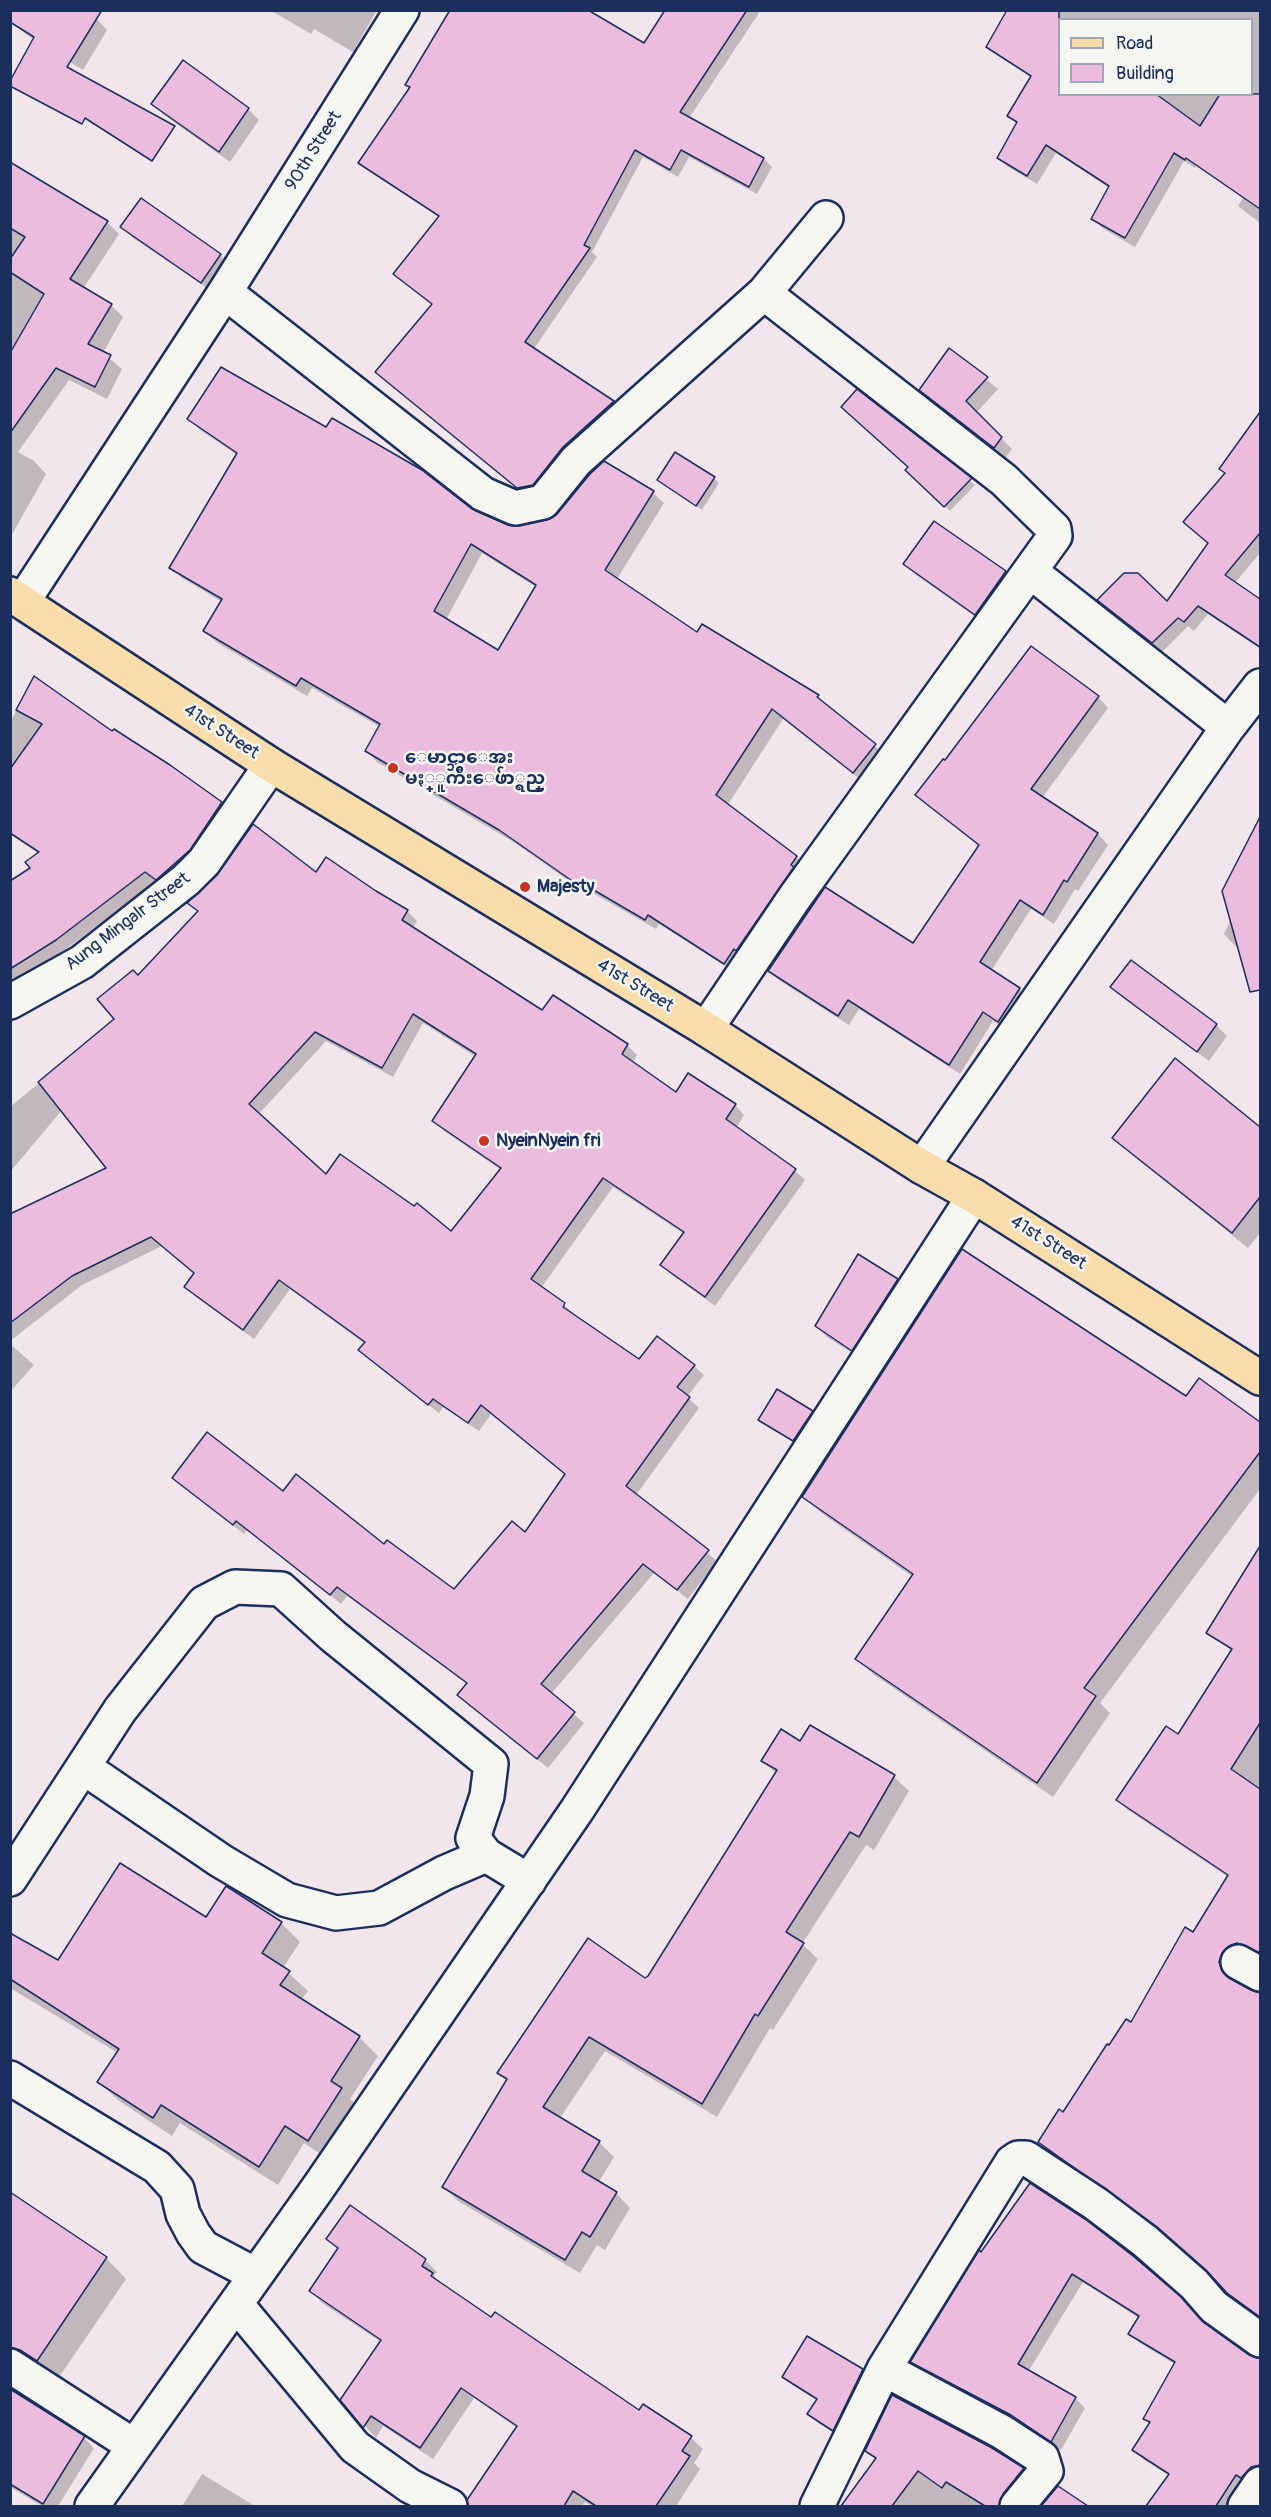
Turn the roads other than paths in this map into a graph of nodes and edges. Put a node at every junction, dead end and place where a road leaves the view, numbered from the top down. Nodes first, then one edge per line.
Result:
1 (402, 10) edge
2 (826, 218) dead end
3 (225, 292) junction
4 (764, 292) junction
5 (1031, 572) junction
6 (17, 597) edge
7 (1260, 686) edge
8 (1228, 727) junction
9 (271, 765) junction
10 (10, 1002) edge
11 (706, 1029) junction
12 (922, 1167) junction
13 (974, 1196) junction
14 (1260, 1378) edge
15 (83, 1767) junction
16 (486, 1855) junction
17 (10, 1879) edge
18 (529, 1881) junction
19 (10, 2078) edge
20 (256, 2275) junction
21 (236, 2304) junction
22 (1260, 2340) edge
23 (10, 2366) edge
24 (884, 2369) junction
25 (134, 2446) junction
26 (1260, 2484) edge
27 (92, 2506) edge
28 (450, 2506) edge
29 (817, 2506) edge
30 (1017, 2506) edge
31 (1245, 2506) edge

1 - 3 street, 90th Street
2 - 4 street
3 - 4 street
3 - 6 street, 90th Street
4 - 5 street
5 - 8 street
5 - 11 street
6 - 9 main road, 41st Street
7 - 8 street
8 - 12 street
9 - 10 street, Aung Mingalr Street
9 - 11 main road, 41st Street
11 - 12 main road, 41st Street
12 - 13 main road, 41st Street
13 - 14 main road, 41st Street
13 - 18 street
15 - 16 street
15 - 16 street
15 - 17 street
16 - 18 street
18 - 20 street
19 - 20 street
20 - 21 street
21 - 25 street
21 - 28 street
22 - 24 street
23 - 25 street
24 - 29 street
24 - 30 street
25 - 27 street
26 - 31 street

